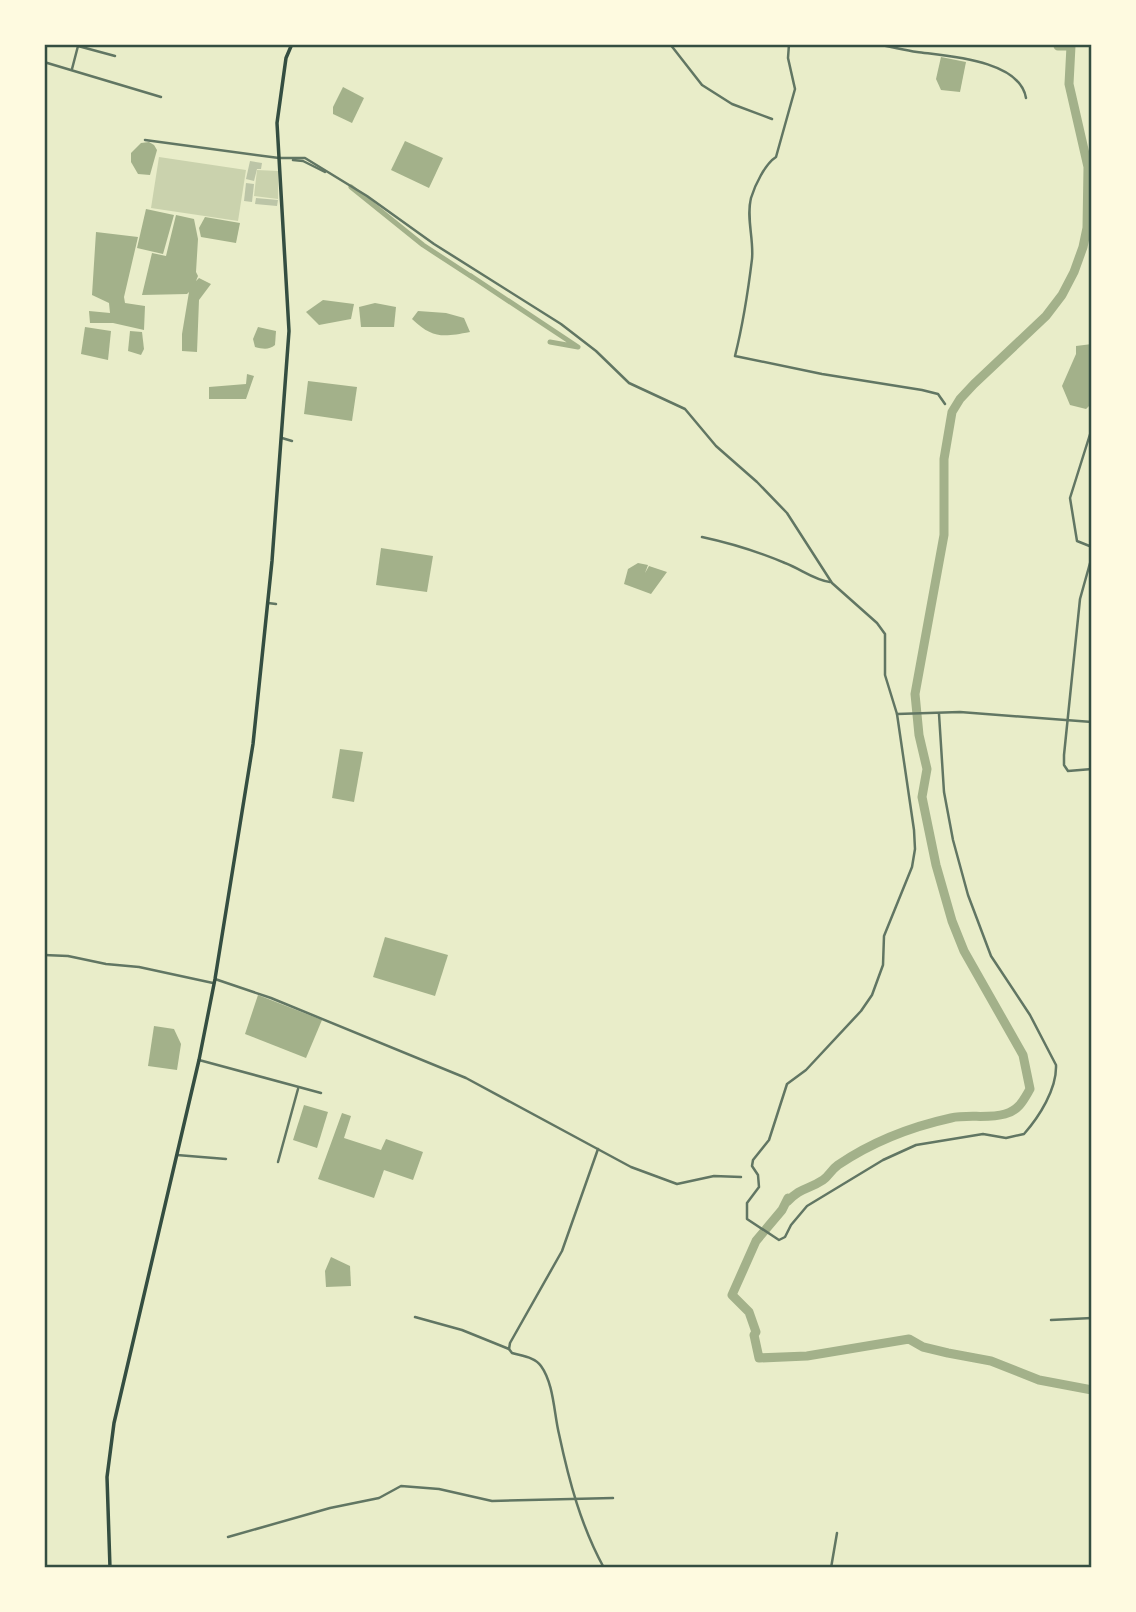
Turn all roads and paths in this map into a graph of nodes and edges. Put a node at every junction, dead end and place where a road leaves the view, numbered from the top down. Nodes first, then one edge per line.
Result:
1 (292, 44) edge
2 (670, 44) edge
3 (789, 44) edge
4 (874, 44) edge
5 (115, 56) dead end
6 (44, 62) edge
7 (72, 69) junction
8 (161, 97) dead end
9 (1026, 98) dead end
10 (772, 119) dead end
11 (145, 141) dead end
12 (279, 159) junction
13 (344, 181) dead end
14 (945, 404) dead end
15 (1092, 428) edge
16 (282, 438) junction
17 (292, 440) dead end
18 (702, 537) dead end
19 (1092, 547) edge
20 (1092, 556) edge
21 (832, 583) junction
22 (268, 603) junction
23 (276, 604) dead end
24 (898, 714) junction
25 (939, 714) junction
26 (1068, 720) junction
27 (1092, 722) edge
28 (1092, 769) edge
29 (44, 956) edge
30 (214, 981) junction
31 (199, 1059) junction
32 (298, 1089) junction
33 (321, 1093) dead end
34 (598, 1149) junction
35 (177, 1154) junction
36 (226, 1159) dead end
37 (278, 1163) dead end
38 (741, 1177) dead end
39 (415, 1317) dead end
40 (1092, 1318) edge
41 (1051, 1320) dead end
42 (509, 1349) junction
43 (574, 1498) junction
44 (613, 1498) dead end
45 (837, 1533) dead end
46 (228, 1537) dead end
47 (110, 1568) edge
48 (604, 1568) edge
49 (831, 1568) edge

1 - 12 main road
2 - 10 street
3 - 14 street
4 - 9 street
5 - 7 street
6 - 7 street
7 - 8 street
11 - 12 street
12 - 13 street
12 - 16 main road
12 - 21 street
15 - 19 street
16 - 17 street
16 - 22 main road
18 - 21 street
20 - 26 street
21 - 24 street
22 - 23 street
22 - 30 main road
24 - 25 street
24 - 25 street
25 - 26 street
26 - 27 street
26 - 28 street
29 - 30 street
30 - 31 main road
30 - 34 street
31 - 32 street
31 - 35 main road
32 - 33 street
32 - 37 street
34 - 38 street
34 - 42 street
35 - 36 street
35 - 47 main road
39 - 42 street
40 - 41 street
42 - 43 street
43 - 44 street
43 - 46 street
43 - 48 street
45 - 49 street

